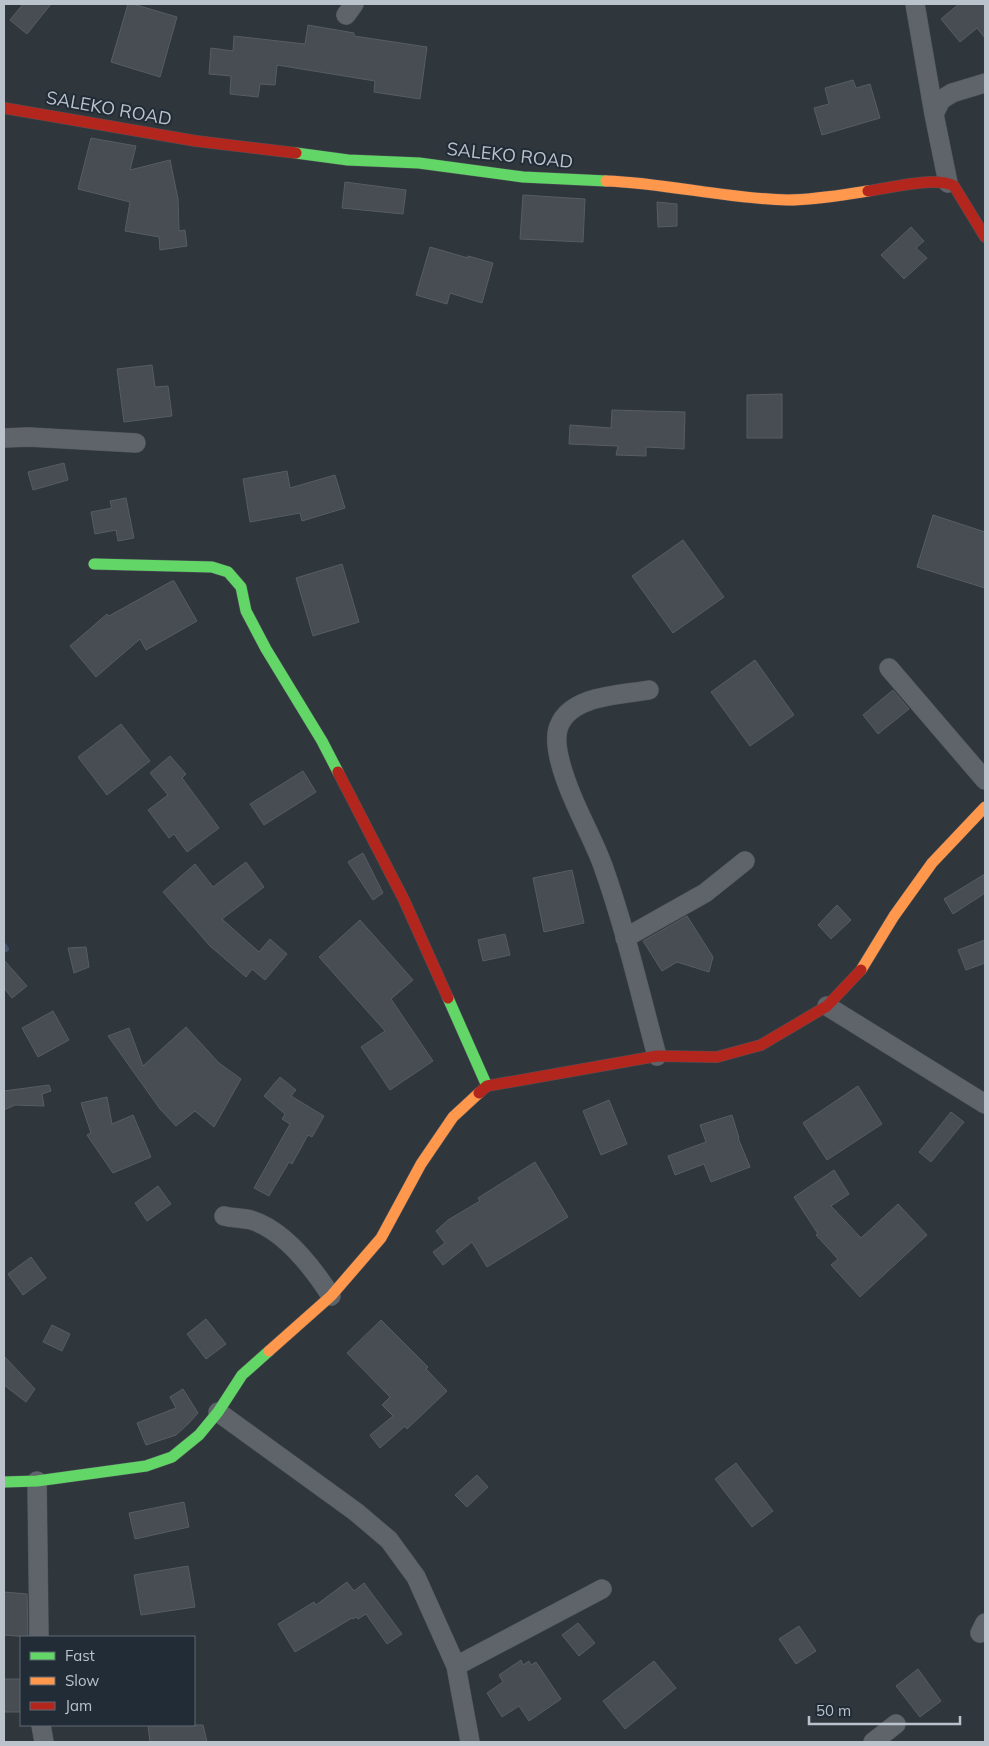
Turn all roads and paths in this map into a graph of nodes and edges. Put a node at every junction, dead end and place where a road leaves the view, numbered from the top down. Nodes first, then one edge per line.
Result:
1 (915, 4) edge
2 (985, 83) edge
3 (4, 108) edge
4 (934, 114) junction
5 (948, 183) junction
6 (985, 237) edge
7 (4, 438) edge
8 (136, 443) dead end
9 (94, 564) dead end
10 (890, 668) dead end
11 (650, 690) dead end
12 (985, 780) edge
13 (985, 807) edge
14 (745, 861) dead end
15 (626, 938) junction
16 (827, 1006) junction
17 (657, 1056) junction
18 (487, 1086) junction
19 (985, 1104) edge
20 (224, 1216) dead end
21 (331, 1296) junction
22 (218, 1412) junction
23 (37, 1481) junction
24 (4, 1482) edge
25 (602, 1589) dead end
26 (39, 1636) edge
27 (456, 1666) junction
28 (896, 1724) dead end
29 (41, 1726) edge
30 (44, 1742) edge
31 (470, 1742) edge
32 (873, 1742) edge

1 - 4 street
2 - 4 street
3 - 5 street, SALEKO ROAD
4 - 5 street
5 - 6 street
7 - 8 street
9 - 18 street
10 - 12 street
11 - 15 street
13 - 16 street
14 - 15 street
15 - 17 street
16 - 17 street
16 - 19 street
17 - 18 street
18 - 21 street
20 - 21 street
21 - 22 street
22 - 23 street
22 - 27 street
23 - 24 street
23 - 26 street
25 - 27 street
27 - 31 street
28 - 32 street
29 - 30 street

